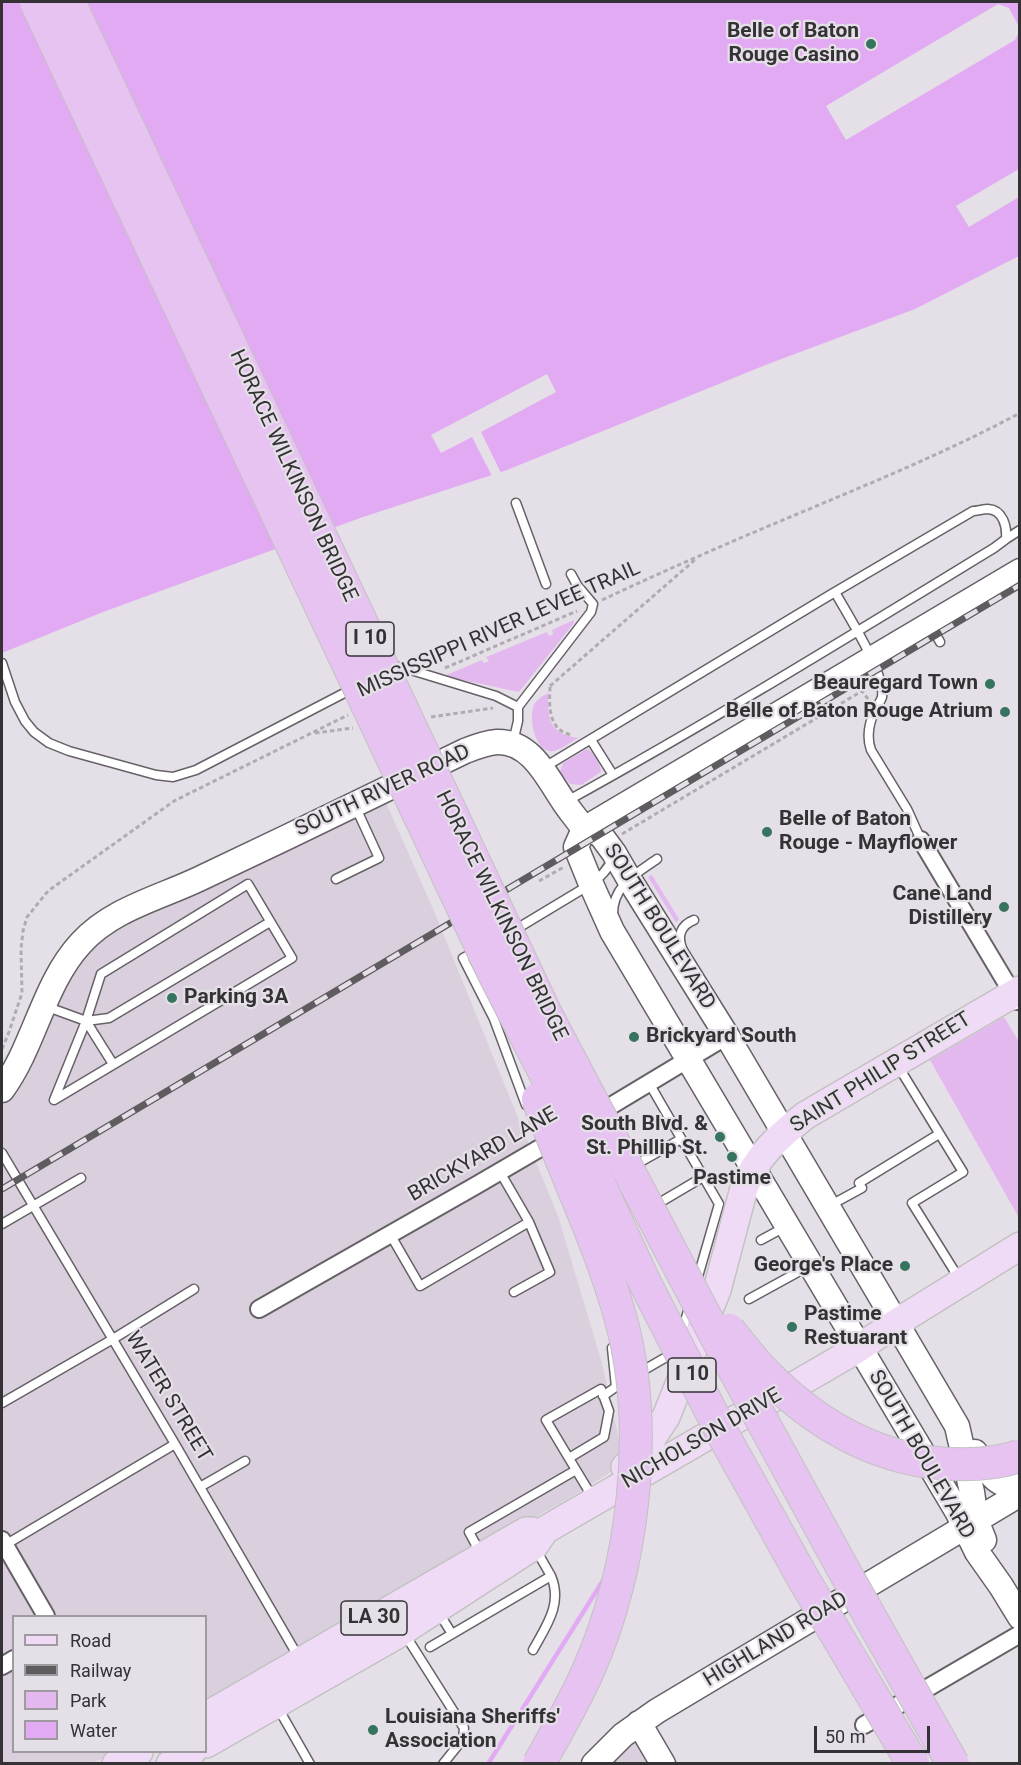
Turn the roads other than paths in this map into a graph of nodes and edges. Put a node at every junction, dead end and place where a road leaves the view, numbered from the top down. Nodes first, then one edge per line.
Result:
1 (36, 2) edge
2 (69, 2) edge
3 (516, 503) dead end
4 (1020, 531) edge
5 (1006, 539) junction
6 (1020, 571) edge
7 (571, 574) dead end
8 (546, 584) dead end
9 (835, 592) junction
10 (856, 631) junction
11 (872, 659) junction
12 (2, 663) edge
13 (380, 675) dead end
14 (369, 680) dead end
15 (518, 707) junction
16 (592, 739) junction
17 (513, 746) junction
18 (542, 768) junction
19 (613, 776) junction
20 (564, 802) junction
21 (354, 805) junction
22 (584, 829) junction
23 (921, 840) joint
24 (610, 848) junction
25 (657, 860) dead end
26 (336, 879) dead end
27 (629, 879) junction
28 (591, 884) junction
29 (693, 920) dead end
30 (270, 922) junction
31 (615, 935) junction
32 (501, 937) dead end
33 (492, 942) dead end
34 (494, 974) junction
35 (1017, 996) edge
36 (44, 1006) junction
37 (86, 1021) junction
38 (727, 1036) junction
39 (688, 1060) junction
40 (896, 1062) junction
41 (113, 1065) junction
42 (649, 1083) junction
43 (2, 1090) edge
44 (529, 1115) dead end
45 (784, 1133) junction
46 (939, 1134) junction
47 (681, 1139) junction
48 (2, 1153) edge
49 (753, 1169) junction
50 (500, 1172) junction
51 (703, 1176) junction
52 (81, 1178) dead end
53 (593, 1189) dead end
54 (584, 1195) dead end
55 (574, 1200) dead end
56 (33, 1205) junction
57 (828, 1207) junction
58 (642, 1213) dead end
59 (529, 1222) junction
60 (2, 1224) edge
61 (622, 1225) dead end
62 (787, 1225) junction
63 (612, 1231) dead end
64 (390, 1234) junction
65 (602, 1237) dead end
66 (761, 1240) dead end
67 (582, 1249) dead end
68 (1015, 1252) edge
69 (810, 1265) junction
70 (682, 1271) junction
71 (962, 1283) junction
72 (194, 1289) dead end
73 (514, 1292) dead end
74 (749, 1299) dead end
75 (259, 1309) dead end
76 (896, 1323) junction
77 (113, 1339) junction
78 (612, 1340) dead end
79 (859, 1348) junction
80 (616, 1387) junction
81 (603, 1396) junction
82 (2, 1403) edge
83 (957, 1426) junction
84 (175, 1444) junction
85 (1020, 1456) edge
86 (569, 1458) junction
87 (245, 1461) dead end
88 (576, 1470) junction
89 (1020, 1483) edge
90 (200, 1487) junction
91 (1020, 1494) edge
92 (599, 1498) junction
93 (970, 1523) junction
94 (540, 1538) junction
95 (3, 1543) edge
96 (483, 1556) junction
97 (552, 1576) junction
98 (437, 1610) junction
99 (45, 1615) edge
100 (1020, 1617) edge
101 (403, 1631) junction
102 (452, 1634) junction
103 (1020, 1634) edge
104 (430, 1647) dead end
105 (533, 1650) dead end
106 (301, 1661) junction
107 (276, 1705) junction
108 (207, 1715) edge
109 (639, 1723) junction
110 (864, 1725) dead end
111 (207, 1743) edge
112 (190, 1753) edge
113 (170, 1764) edge
114 (310, 1764) edge
115 (442, 1764) edge
116 (540, 1764) edge
117 (594, 1764) edge
118 (663, 1764) edge
119 (913, 1764) edge
120 (953, 1764) edge

1 - 34 highway, HORACE WILKINSON BRIDGE / I 10, bridge
2 - 70 highway, HORACE WILKINSON BRIDGE / I 10, bridge
3 - 8 lane
4 - 5 lane
5 - 9 lane
5 - 10 lane
6 - 11 main road
7 - 15 lane
9 - 10 lane
9 - 16 lane
10 - 11 lane
10 - 19 lane
11 - 22 main road
11 - 23 lane
12 - 14 lane
13 - 15 lane
15 - 17 lane
16 - 18 lane
16 - 19 lane
17 - 18 main road
17 - 21 main road, SOUTH RIVER ROAD
18 - 20 main road
19 - 20 lane
20 - 22 main road
21 - 26 lane
21 - 36 main road, SOUTH RIVER ROAD
22 - 24 main road, SOUTH BOULEVARD
22 - 28 main road, SOUTH BOULEVARD
23 - 35 street
24 - 27 main road, SOUTH BOULEVARD
24 - 28 lane
25 - 27 lane
27 - 31 lane
27 - 38 main road, SOUTH BOULEVARD
28 - 31 main road, SOUTH BOULEVARD
28 - 32 lane
29 - 38 lane
30 - 37 lane
30 - 37 lane
30 - 41 lane
31 - 39 main road, SOUTH BOULEVARD
33 - 44 lane
34 - 116 highway, bridge
34 - 119 highway, I 10, bridge
35 - 40 main road, SAINT PHILIP STREET
36 - 37 lane
36 - 43 main road, SOUTH RIVER ROAD
37 - 41 lane
37 - 41 lane
38 - 39 street, BRICKYARD LANE
38 - 45 main road, SOUTH BOULEVARD
39 - 42 street, BRICKYARD LANE
39 - 49 main road, SOUTH BOULEVARD
40 - 45 main road, SAINT PHILIP STREET
40 - 46 lane
42 - 47 lane
42 - 50 street, BRICKYARD LANE
45 - 49 main road, SAINT PHILIP STREET
45 - 57 main road, SOUTH BOULEVARD
46 - 57 lane
46 - 71 lane
47 - 51 lane
47 - 53 lane
48 - 56 lane, WATER STREET
49 - 62 main road, SOUTH BOULEVARD
49 - 92 main road, LA 30
50 - 59 lane
50 - 64 street, BRICKYARD LANE
51 - 58 lane
51 - 80 lane
52 - 56 lane
54 - 55 lane
56 - 60 lane
56 - 77 lane, WATER STREET
57 - 76 main road, SOUTH BOULEVARD
59 - 64 lane
59 - 73 lane
61 - 63 lane
62 - 66 lane
62 - 69 main road, SOUTH BOULEVARD
64 - 75 street, BRICKYARD LANE
65 - 67 lane
68 - 71 main road, NICHOLSON DRIVE
69 - 74 lane
69 - 79 main road, SOUTH BOULEVARD
70 - 85 highway, bridge
70 - 120 highway, I 10, bridge
71 - 76 main road, NICHOLSON DRIVE
72 - 77 lane
76 - 79 main road, NICHOLSON DRIVE
76 - 83 main road, SOUTH BOULEVARD
77 - 82 lane
77 - 84 lane, WATER STREET
78 - 80 lane
79 - 92 main road, NICHOLSON DRIVE / LA 30
79 - 93 main road, SOUTH BOULEVARD
80 - 81 lane
81 - 86 lane
81 - 86 lane
83 - 89 main road
83 - 93 main road, SOUTH BOULEVARD
84 - 90 lane, WATER STREET
84 - 95 lane
86 - 88 lane
87 - 90 lane
88 - 92 lane
88 - 96 lane
90 - 106 lane, WATER STREET
91 - 93 main road, HIGHLAND ROAD
92 - 94 main road, NICHOLSON DRIVE / LA 30
93 - 100 main road, SOUTH BOULEVARD
93 - 109 main road, HIGHLAND ROAD
94 - 96 main road, NICHOLSON DRIVE / LA 30
94 - 97 lane
94 - 98 main road, NICHOLSON DRIVE / LA 30
95 - 99 street
96 - 106 main road, NICHOLSON DRIVE / LA 30
97 - 102 lane
97 - 105 lane
98 - 101 main road, NICHOLSON DRIVE / LA 30
98 - 102 lane
101 - 107 main road, NICHOLSON DRIVE / LA 30
101 - 115 lane
102 - 104 lane
103 - 110 street
106 - 108 main road, NICHOLSON DRIVE / LA 30
107 - 111 main road, NICHOLSON DRIVE / LA 30
107 - 114 lane
109 - 117 main road, HIGHLAND ROAD
109 - 118 main road
112 - 113 main road

